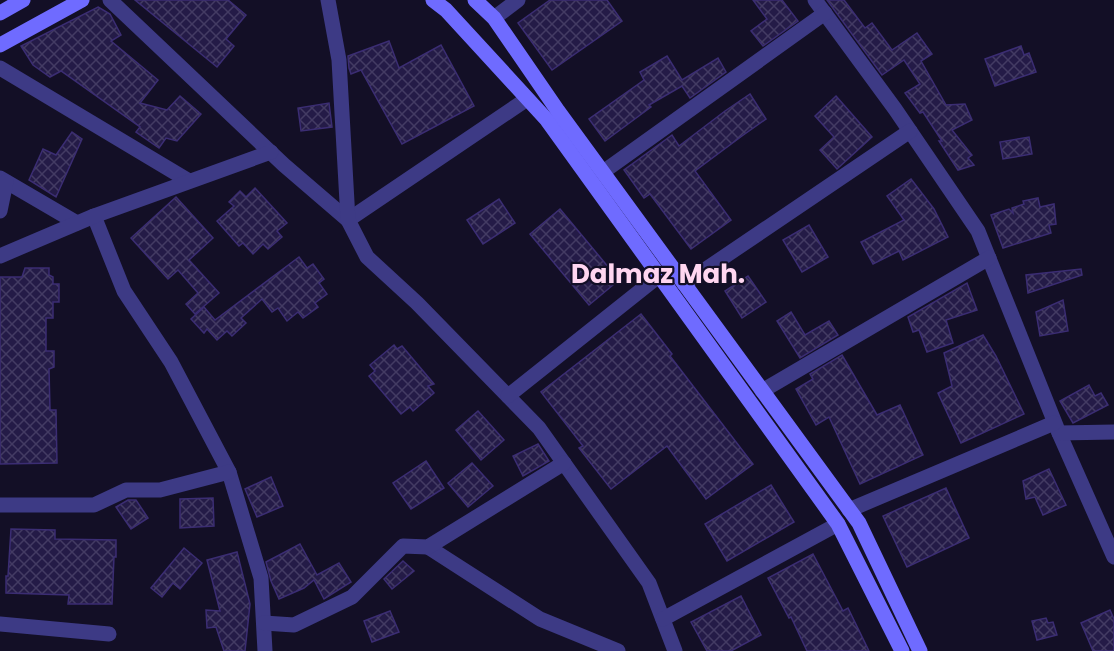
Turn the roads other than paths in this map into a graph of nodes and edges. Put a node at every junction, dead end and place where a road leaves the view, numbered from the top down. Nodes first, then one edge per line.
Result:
1 (23, 0) edge
2 (82, 0) edge
3 (110, 0) edge
4 (328, 0) edge
5 (433, 0) edge
6 (476, 0) edge
7 (518, 0) edge
8 (815, 0) edge
9 (0, 13) edge
10 (825, 13) junction
11 (494, 18) junction
12 (0, 45) edge
13 (0, 68) edge
14 (527, 99) junction
15 (910, 131) junction
16 (271, 152) junction
17 (603, 172) junction
18 (3, 180) edge
19 (189, 181) junction
20 (0, 211) edge
21 (94, 216) junction
22 (348, 220) junction
23 (77, 224) junction
24 (0, 256) edge
25 (989, 258) junction
26 (660, 275) junction
27 (684, 284) junction
28 (762, 391) junction
29 (508, 396) junction
30 (1056, 428) junction
31 (1114, 432) edge
32 (564, 463) junction
33 (229, 472) junction
34 (0, 505) edge
35 (849, 510) junction
36 (838, 524) junction
37 (428, 547) junction
38 (1114, 557) edge
39 (663, 619) junction
40 (264, 622) junction
41 (0, 624) edge
42 (109, 634) dead end
43 (265, 651) edge
44 (618, 651) edge
45 (675, 651) edge
46 (902, 651) edge
47 (920, 651) edge

1 - 9 main road
2 - 12 main road
3 - 16 street
4 - 22 street
5 - 14 main road
6 - 11 main road
7 - 11 street
8 - 10 street
10 - 15 street
10 - 17 street
11 - 17 main road
13 - 19 street
14 - 22 street
14 - 26 main road
15 - 25 street
15 - 27 street
16 - 19 street
16 - 22 street
17 - 27 main road
18 - 20 street
18 - 23 street
19 - 21 street
21 - 23 street
21 - 33 street
22 - 29 street
23 - 24 street
25 - 28 street
25 - 30 street
26 - 29 street
26 - 36 main road
27 - 28 main road
28 - 35 main road
29 - 32 street
30 - 31 street
30 - 35 street
30 - 38 street
32 - 37 street
32 - 39 street
33 - 34 street
33 - 40 street
35 - 47 main road
36 - 39 street
36 - 46 main road
37 - 40 street
37 - 44 street
39 - 45 street
40 - 43 street
41 - 42 street

